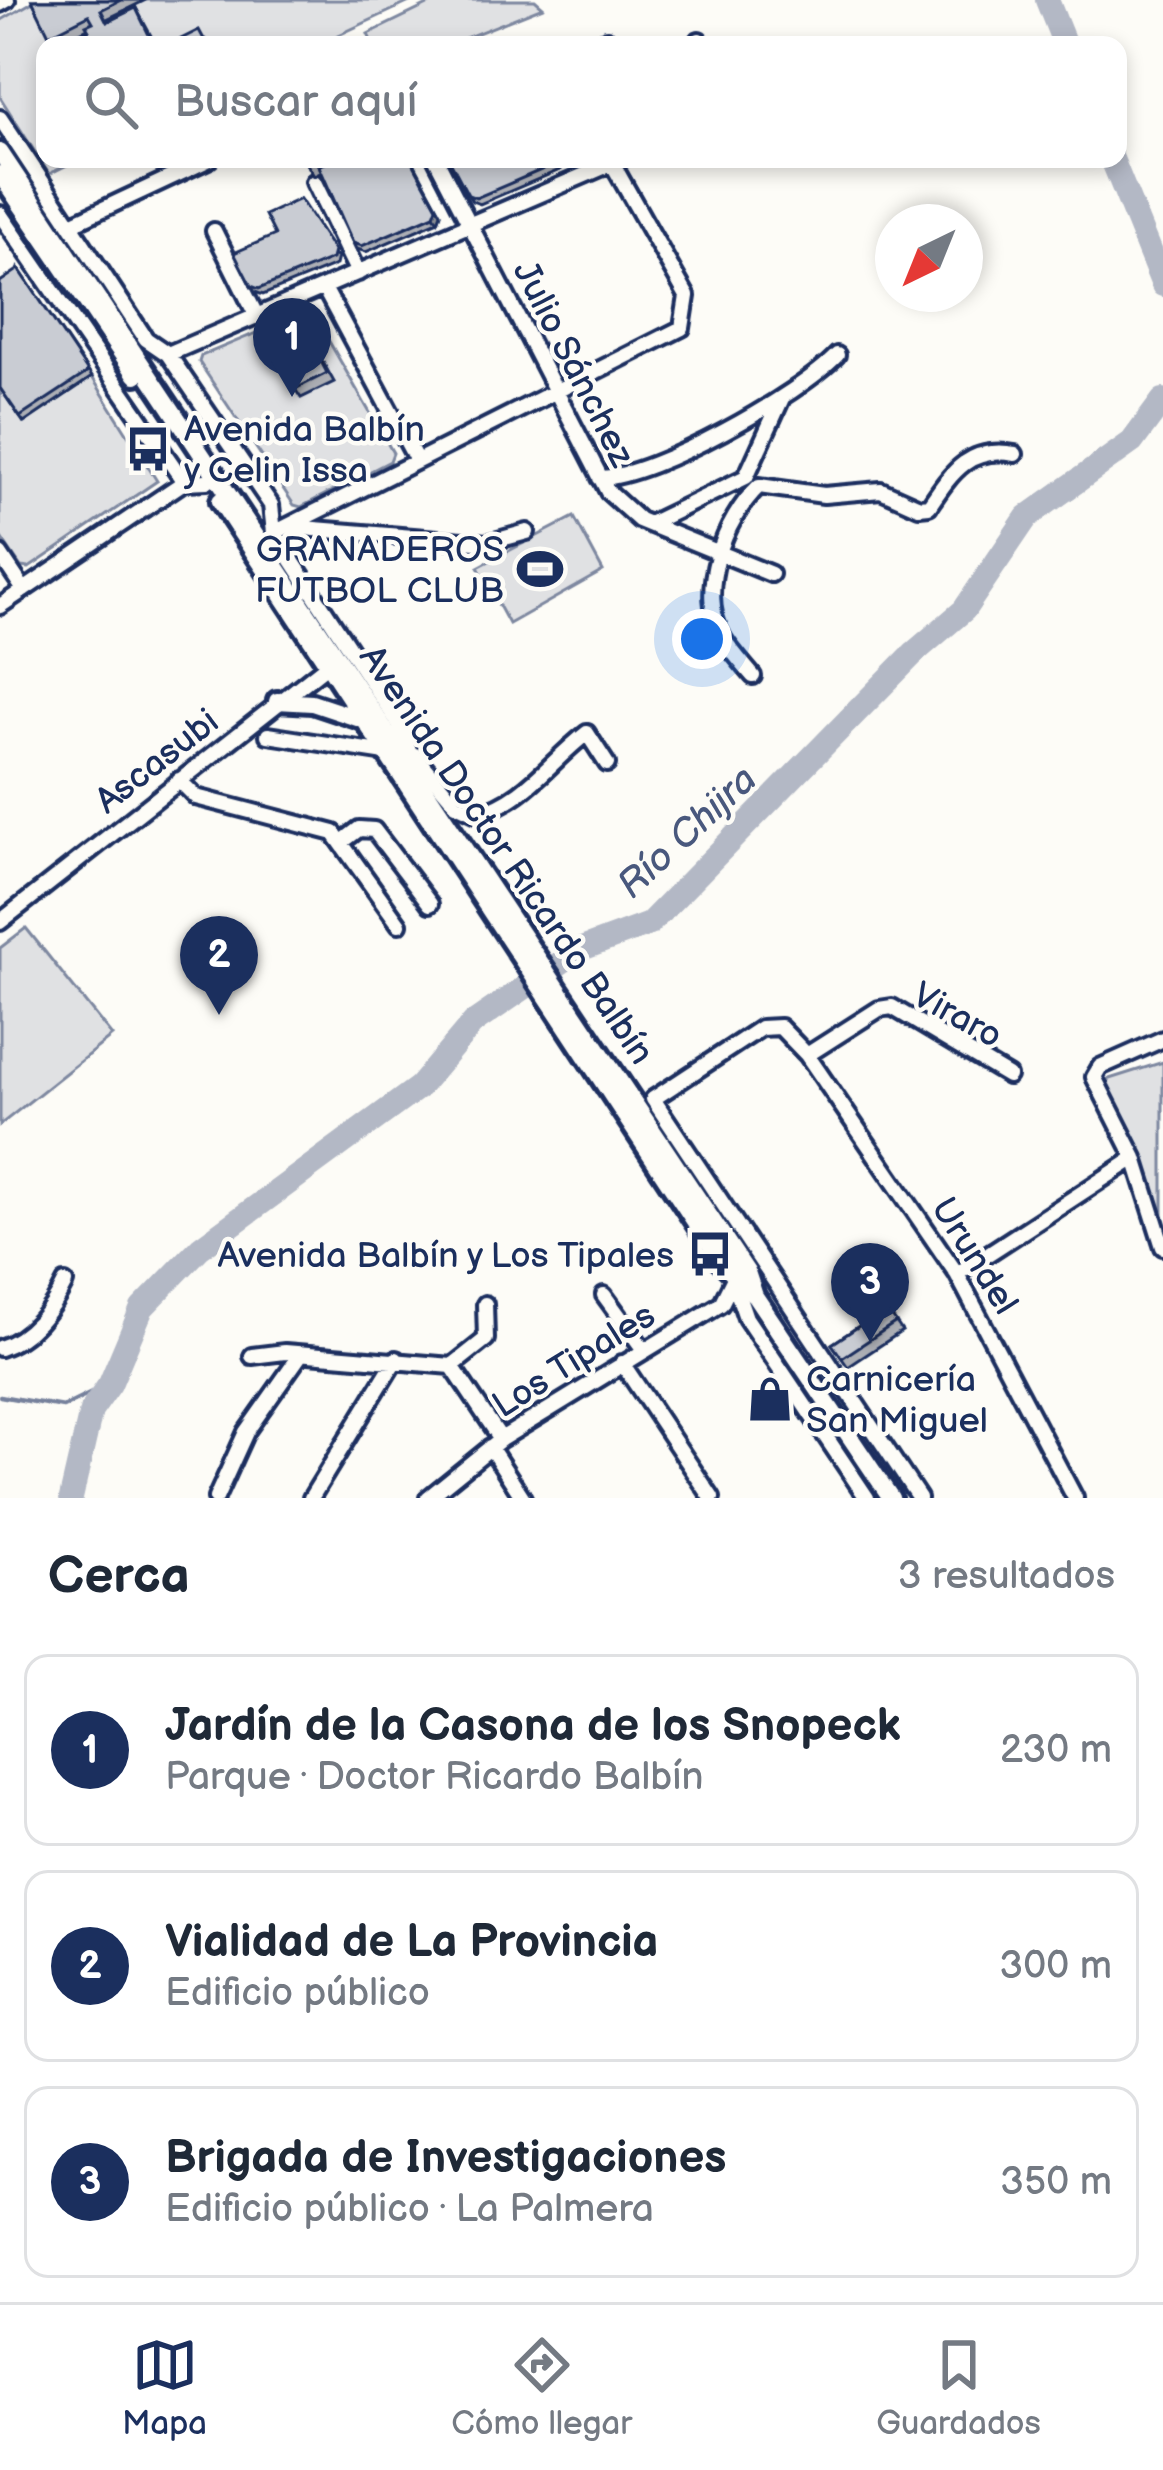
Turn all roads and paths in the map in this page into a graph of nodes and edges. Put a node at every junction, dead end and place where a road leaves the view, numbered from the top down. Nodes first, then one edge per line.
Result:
1 (0, 118) edge
2 (0, 152) edge
3 (191, 168) edge
4 (441, 168) edge
5 (582, 168) edge
6 (601, 168) edge
7 (621, 168) edge
8 (0, 174) edge
9 (585, 175) junction
10 (314, 182) dead end
11 (0, 214) edge
12 (71, 224) junction
13 (470, 226) junction
14 (214, 231) dead end
15 (358, 272) junction
16 (324, 288) junction
17 (257, 317) junction
18 (168, 354) junction
19 (837, 355) dead end
20 (556, 390) junction
21 (782, 398) junction
22 (1016, 454) dead end
23 (417, 461) junction
24 (746, 477) junction
25 (600, 478) junction
26 (207, 481) junction
27 (184, 482) junction
28 (759, 487) junction
29 (649, 524) junction
30 (279, 530) junction
31 (527, 532) dead end
32 (0, 554) edge
33 (720, 555) junction
34 (771, 574) dead end
35 (24, 590) junction
36 (0, 606) edge
37 (338, 656) junction
38 (753, 676) dead end
39 (277, 701) junction
40 (363, 720) junction
41 (268, 736) dead end
42 (412, 751) junction
43 (386, 753) junction
44 (608, 764) dead end
45 (179, 780) junction
46 (419, 781) junction
47 (342, 842) junction
48 (430, 904) dead end
49 (501, 920) junction
50 (0, 922) edge
51 (399, 924) dead end
52 (1163, 1040) edge
53 (807, 1055) junction
54 (1008, 1076) dead end
55 (638, 1107) junction
56 (1135, 1158) junction
57 (1163, 1247) edge
58 (957, 1274) junction
59 (740, 1276) junction
60 (65, 1283) dead end
61 (604, 1295) dead end
62 (485, 1304) dead end
63 (0, 1348) edge
64 (644, 1350) junction
65 (301, 1354) junction
66 (252, 1356) dead end
67 (396, 1359) junction
68 (622, 1363) junction
69 (452, 1366) junction
70 (836, 1376) junction
71 (818, 1389) junction
72 (495, 1443) junction
73 (216, 1498) edge
74 (311, 1498) edge
75 (428, 1498) edge
76 (523, 1498) edge
77 (712, 1498) edge
78 (867, 1498) edge
79 (891, 1498) edge
80 (920, 1498) edge
81 (1075, 1498) edge

1 - 12 street
2 - 37 main road, Avenida Doctor Ricardo Balbín
3 - 12 street
4 - 13 street, Julio Sánchez
5 - 9 street
6 - 9 street
7 - 20 street
8 - 26 main road, Avenida Doctor Ricardo Balbín
9 - 13 street
10 - 15 street
11 - 27 street
12 - 18 street
13 - 15 street
13 - 20 street, Julio Sánchez
14 - 17 street
15 - 16 street
16 - 17 street
16 - 23 street
17 - 18 street
18 - 30 street
19 - 21 street
20 - 23 street
20 - 25 street, Julio Sánchez
21 - 24 street
21 - 25 street
22 - 28 street
23 - 30 street
24 - 28 street
24 - 29 street
25 - 29 street, Julio Sánchez
26 - 27 street
26 - 37 main road, Avenida Doctor Ricardo Balbín
27 - 35 street
28 - 33 street
29 - 33 street, Julio Sánchez
30 - 31 street
30 - 37 street
32 - 35 street
33 - 34 street, Julio Sánchez
33 - 38 street
35 - 36 street
37 - 39 street, Ascasubi
37 - 40 main road, Avenida Doctor Ricardo Balbín
37 - 42 street
37 - 46 main road, Avenida Doctor Ricardo Balbín
39 - 40 main road
39 - 45 street, Ascasubi
40 - 43 main road, Avenida Doctor Ricardo Balbín
41 - 43 street
42 - 44 street
42 - 46 street
43 - 49 main road, Avenida Doctor Ricardo Balbín
45 - 47 street
45 - 50 street, Ascasubi
46 - 49 main road, Avenida Doctor Ricardo Balbín
47 - 48 street
47 - 51 street
49 - 55 main road, Avenida Doctor Ricardo Balbín
52 - 56 street
53 - 54 street, Viraro
53 - 55 street
53 - 58 street, Urundel
55 - 59 main road, Avenida Doctor Ricardo Balbín
55 - 70 street
56 - 57 street
56 - 58 street
58 - 81 street, Urundel
59 - 64 street, Los Tipales
59 - 71 main road, Avenida Doctor Ricardo Balbín
59 - 78 street
60 - 63 street
61 - 64 street
62 - 69 street
64 - 68 street, Los Tipales
65 - 66 street
65 - 67 street
65 - 73 street
67 - 69 street
67 - 74 street
68 - 72 street, Los Tipales
68 - 77 street
69 - 72 street
70 - 71 street
70 - 80 street
71 - 79 main road, Avenida Doctor Ricardo Balbín
72 - 75 street, Los Tipales
72 - 76 street

